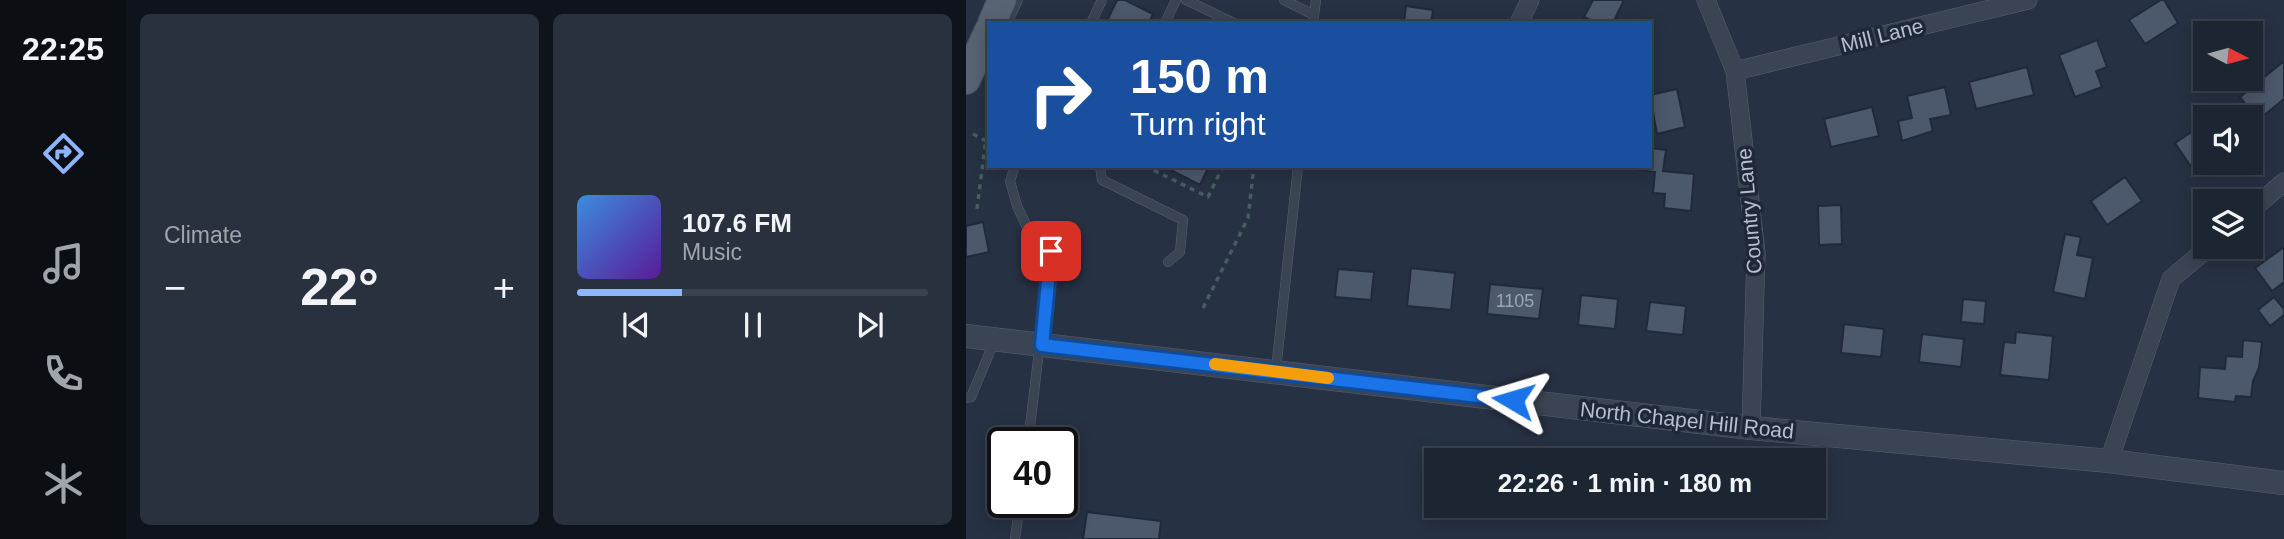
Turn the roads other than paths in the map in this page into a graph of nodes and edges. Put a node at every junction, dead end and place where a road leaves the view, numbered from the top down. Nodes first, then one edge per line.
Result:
1 (1002, 0) edge
2 (1018, 0) edge
3 (1101, 0) edge
4 (1176, 0) edge
5 (1186, 0) edge
6 (1284, 0) edge
7 (1316, 0) edge
8 (1530, 0) edge
9 (1706, 0) edge
10 (2028, 0) edge
11 (1314, 19) edge
12 (993, 21) edge
13 (1008, 21) edge
14 (1092, 21) edge
15 (1167, 21) edge
16 (1230, 21) edge
17 (1520, 21) edge
18 (987, 34) edge
19 (1735, 71) junction
20 (966, 80) edge
21 (1014, 168) edge
22 (1100, 168) edge
23 (1298, 168) edge
24 (2284, 182) edge
25 (2263, 200) edge
26 (2194, 259) edge
27 (1168, 262) dead end
28 (966, 321) edge
29 (966, 336) edge
30 (995, 340) junction
31 (1042, 345) junction
32 (1276, 372) junction
33 (966, 398) edge
34 (1030, 427) edge
35 (1751, 428) junction
36 (2109, 461) junction
37 (2284, 483) edge
38 (1018, 518) edge
39 (1015, 539) edge

1 - 12 main road
2 - 13 lane
3 - 14 lane
4 - 15 lane
5 - 16 lane
6 - 11 lane
7 - 11 lane
8 - 17 street
9 - 19 street, Country Lane
10 - 19 street, Mill Lane
18 - 20 main road
19 - 35 street, Country Lane
21 - 31 lane
22 - 27 lane
23 - 32 lane
24 - 25 street
26 - 36 street
28 - 30 street
29 - 30 street, North Chapel Hill Road
30 - 31 street, North Chapel Hill Road
30 - 33 lane
31 - 32 street, North Chapel Hill Road
31 - 34 lane
32 - 35 street, North Chapel Hill Road
35 - 36 street, North Chapel Hill Road
36 - 37 street, North Chapel Hill Road
38 - 39 lane

